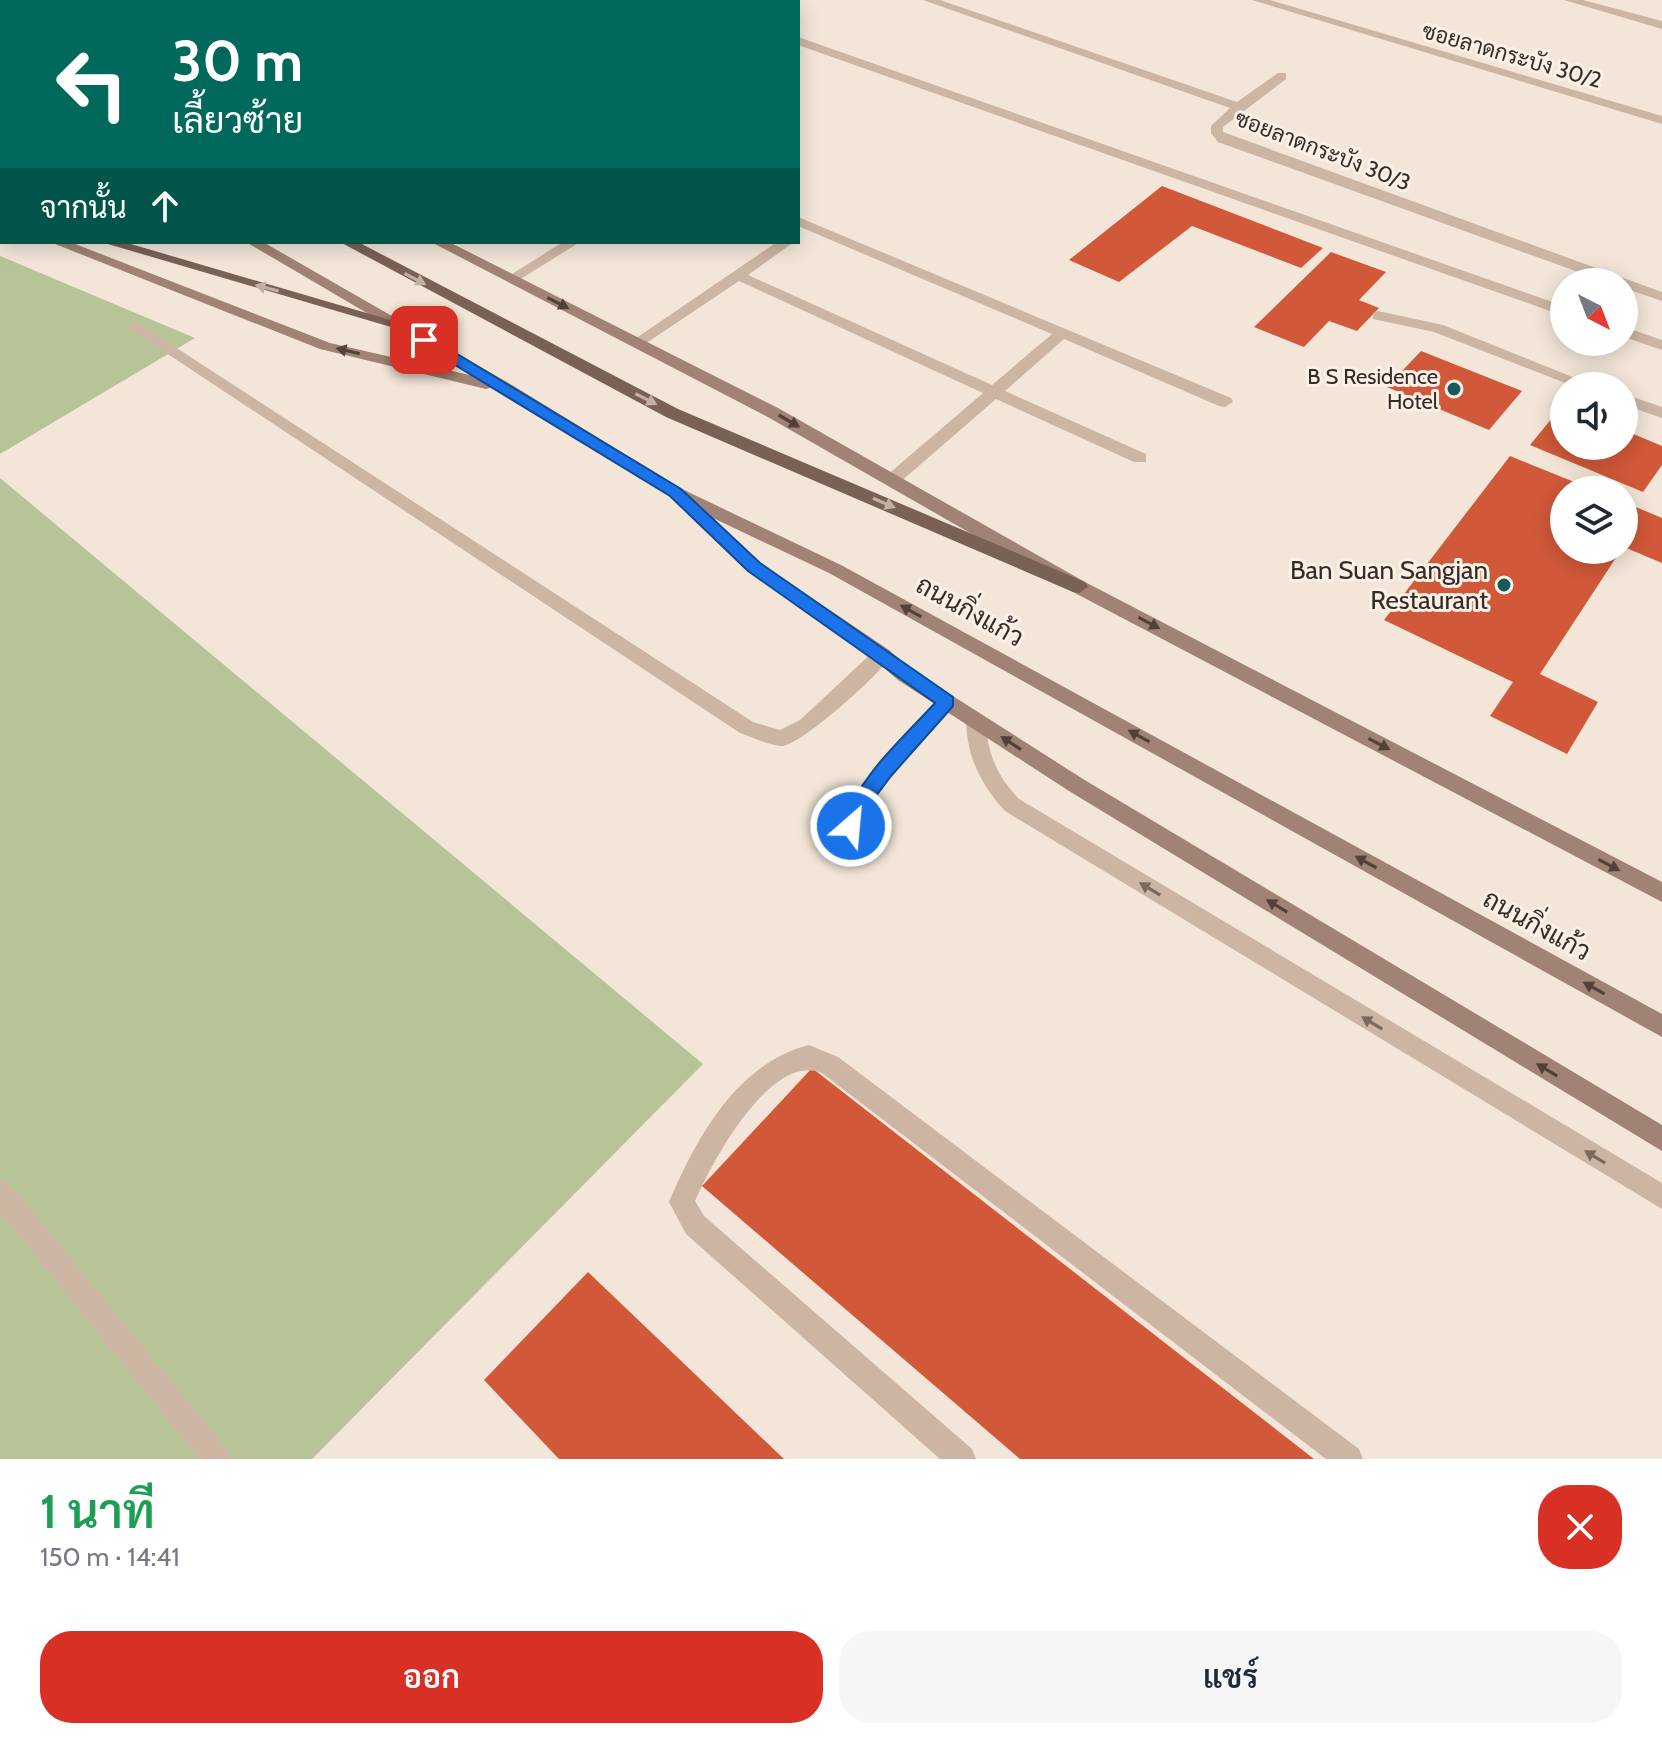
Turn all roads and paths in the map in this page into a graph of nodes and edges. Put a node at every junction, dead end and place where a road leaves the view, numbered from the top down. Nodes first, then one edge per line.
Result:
1 (929, 0) edge
2 (1258, 0) edge
3 (1570, 0) edge
4 (1662, 25) edge
5 (800, 42) edge
6 (1282, 76) dead end
7 (1239, 107) junction
8 (1662, 120) edge
9 (802, 227) edge
10 (62, 244) edge
11 (115, 244) edge
12 (256, 244) edge
13 (351, 244) edge
14 (442, 244) edge
15 (570, 244) edge
16 (784, 244) edge
17 (1580, 268) edge
18 (737, 275) junction
19 (511, 279) junction
20 (1638, 289) edge
21 (1662, 297) edge
22 (1550, 306) edge
23 (1378, 316) dead end
24 (396, 324) junction
25 (135, 326) dead end
26 (1062, 333) junction
27 (1638, 337) edge
28 (637, 343) junction
29 (1662, 345) edge
30 (1551, 372) edge
31 (506, 388) junction
32 (994, 392) junction
33 (1225, 402) dead end
34 (1638, 404) edge
35 (1662, 413) edge
36 (1140, 458) dead end
37 (892, 480) junction
38 (676, 493) junction
39 (1079, 587) junction
40 (882, 655) junction
41 (947, 702) junction
42 (976, 721) junction
43 (846, 856) dead end
44 (1662, 893) edge
45 (1662, 1026) edge
46 (1662, 1139) edge
47 (0, 1192) edge
48 (1662, 1197) edge
49 (217, 1459) edge
50 (962, 1459) edge
51 (1349, 1459) edge

1 - 7 street, ซอยลาดกระบัง 30/3
2 - 8 street, ซอยลาดกระบัง 30/2
3 - 4 street
5 - 22 street
6 - 7 street
7 - 17 street, ซอยลาดกระบัง 30/3
9 - 26 street
31 -> 10 main road
24 -> 11 main road
12 - 24 main road, ถนนกิ่งแก้ว
13 -> 39 main road
14 - 19 main road
15 - 19 street
16 - 18 street
18 - 28 street
18 - 32 street
19 -> 28 main road
20 - 21 street, ซอยลาดกระบัง 30/3
23 - 30 street
24 - 31 main road, ถนนกิ่งแก้ว
25 - 40 street
26 - 32 street
26 - 33 street
27 - 29 street
28 -> 37 main road
31 - 38 main road, ถนนกิ่งแก้ว
32 - 36 street
32 - 37 street
34 - 35 street
37 - 39 main road
38 - 40 main road
45 -> 38 main road, ถนนกิ่งแก้ว
39 -> 44 main road
40 - 41 main road
41 - 42 main road
41 - 43 street
46 -> 42 main road
48 -> 42 street
47 - 49 street
50 - 51 street

